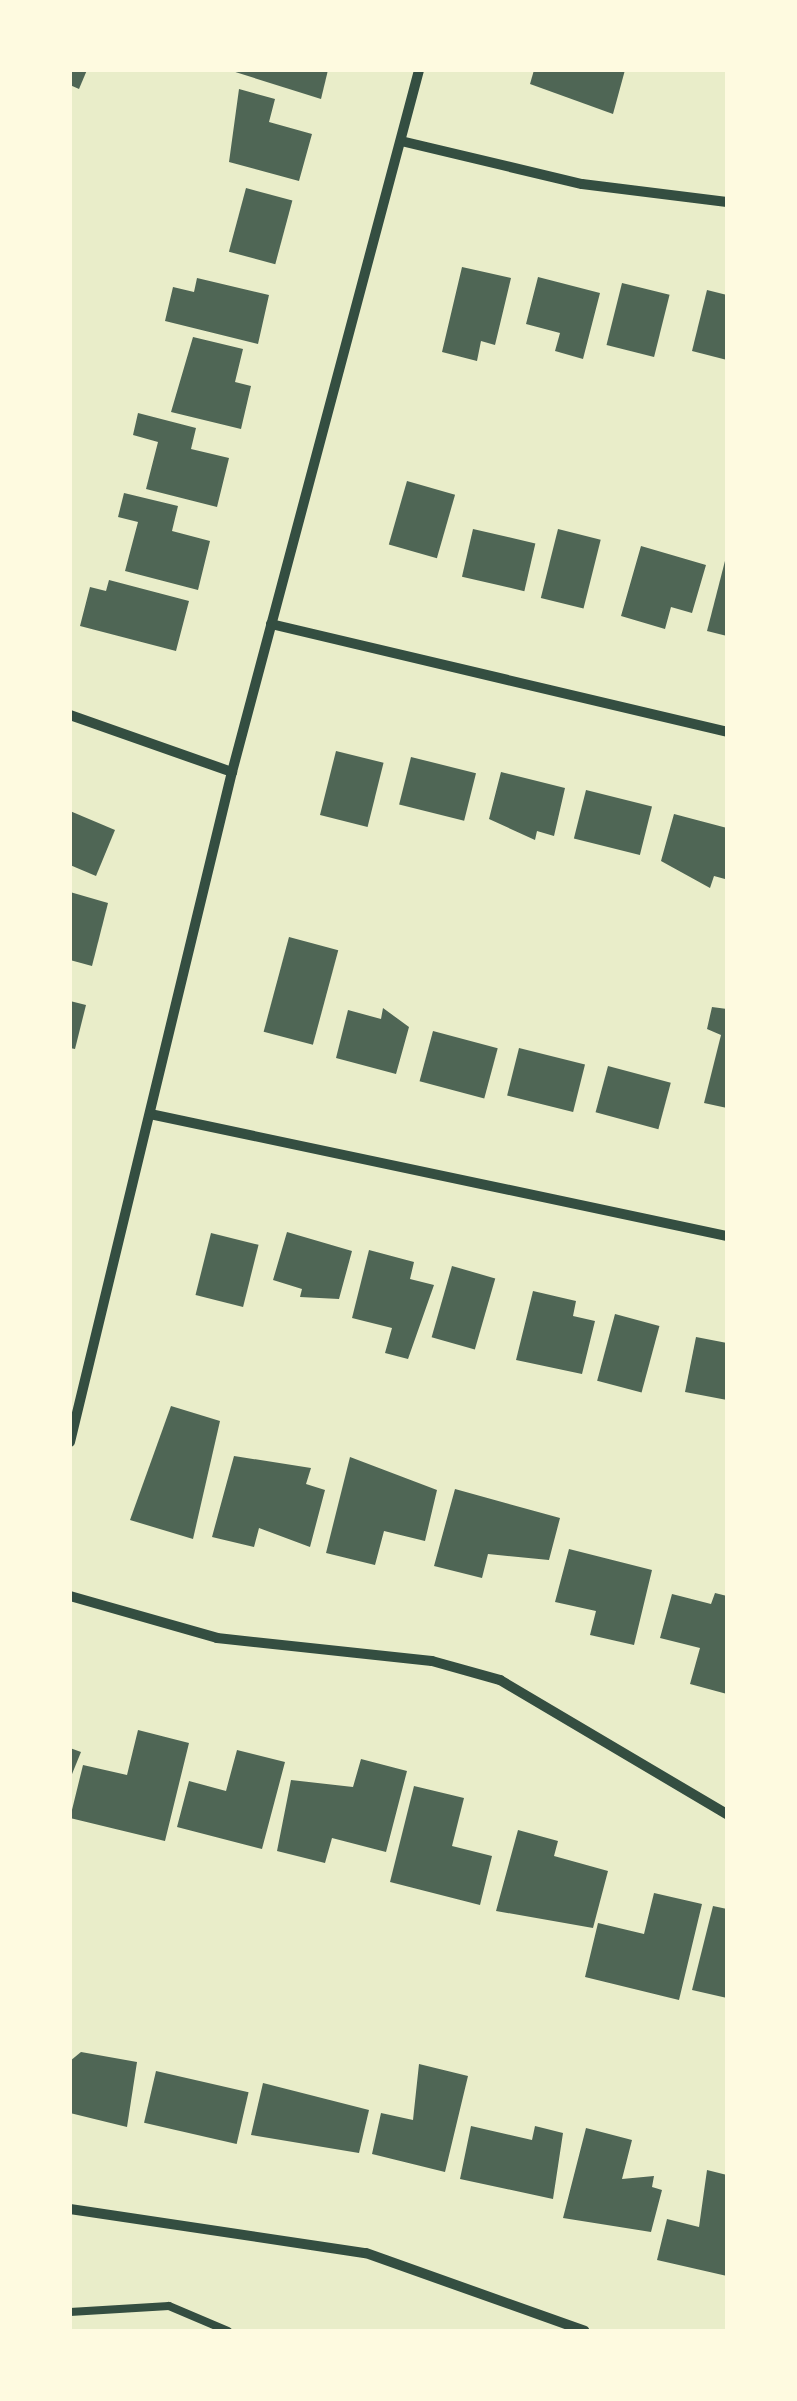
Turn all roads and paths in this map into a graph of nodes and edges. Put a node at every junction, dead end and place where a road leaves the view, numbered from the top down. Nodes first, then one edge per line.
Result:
1 (419, 70) edge
2 (402, 141) junction
3 (727, 202) edge
4 (271, 624) junction
5 (70, 715) edge
6 (727, 732) edge
7 (232, 772) junction
8 (150, 1114) junction
9 (727, 1236) edge
10 (70, 1442) edge
11 (70, 1596) edge
12 (727, 1814) edge
13 (70, 2209) edge
14 (70, 2312) edge
15 (228, 2331) edge
16 (586, 2331) edge

1 - 2 street
2 - 3 street
2 - 4 street
4 - 6 street
4 - 7 street
5 - 7 street
7 - 8 street
8 - 9 street
8 - 10 street
11 - 12 street
13 - 16 street
14 - 15 lane

